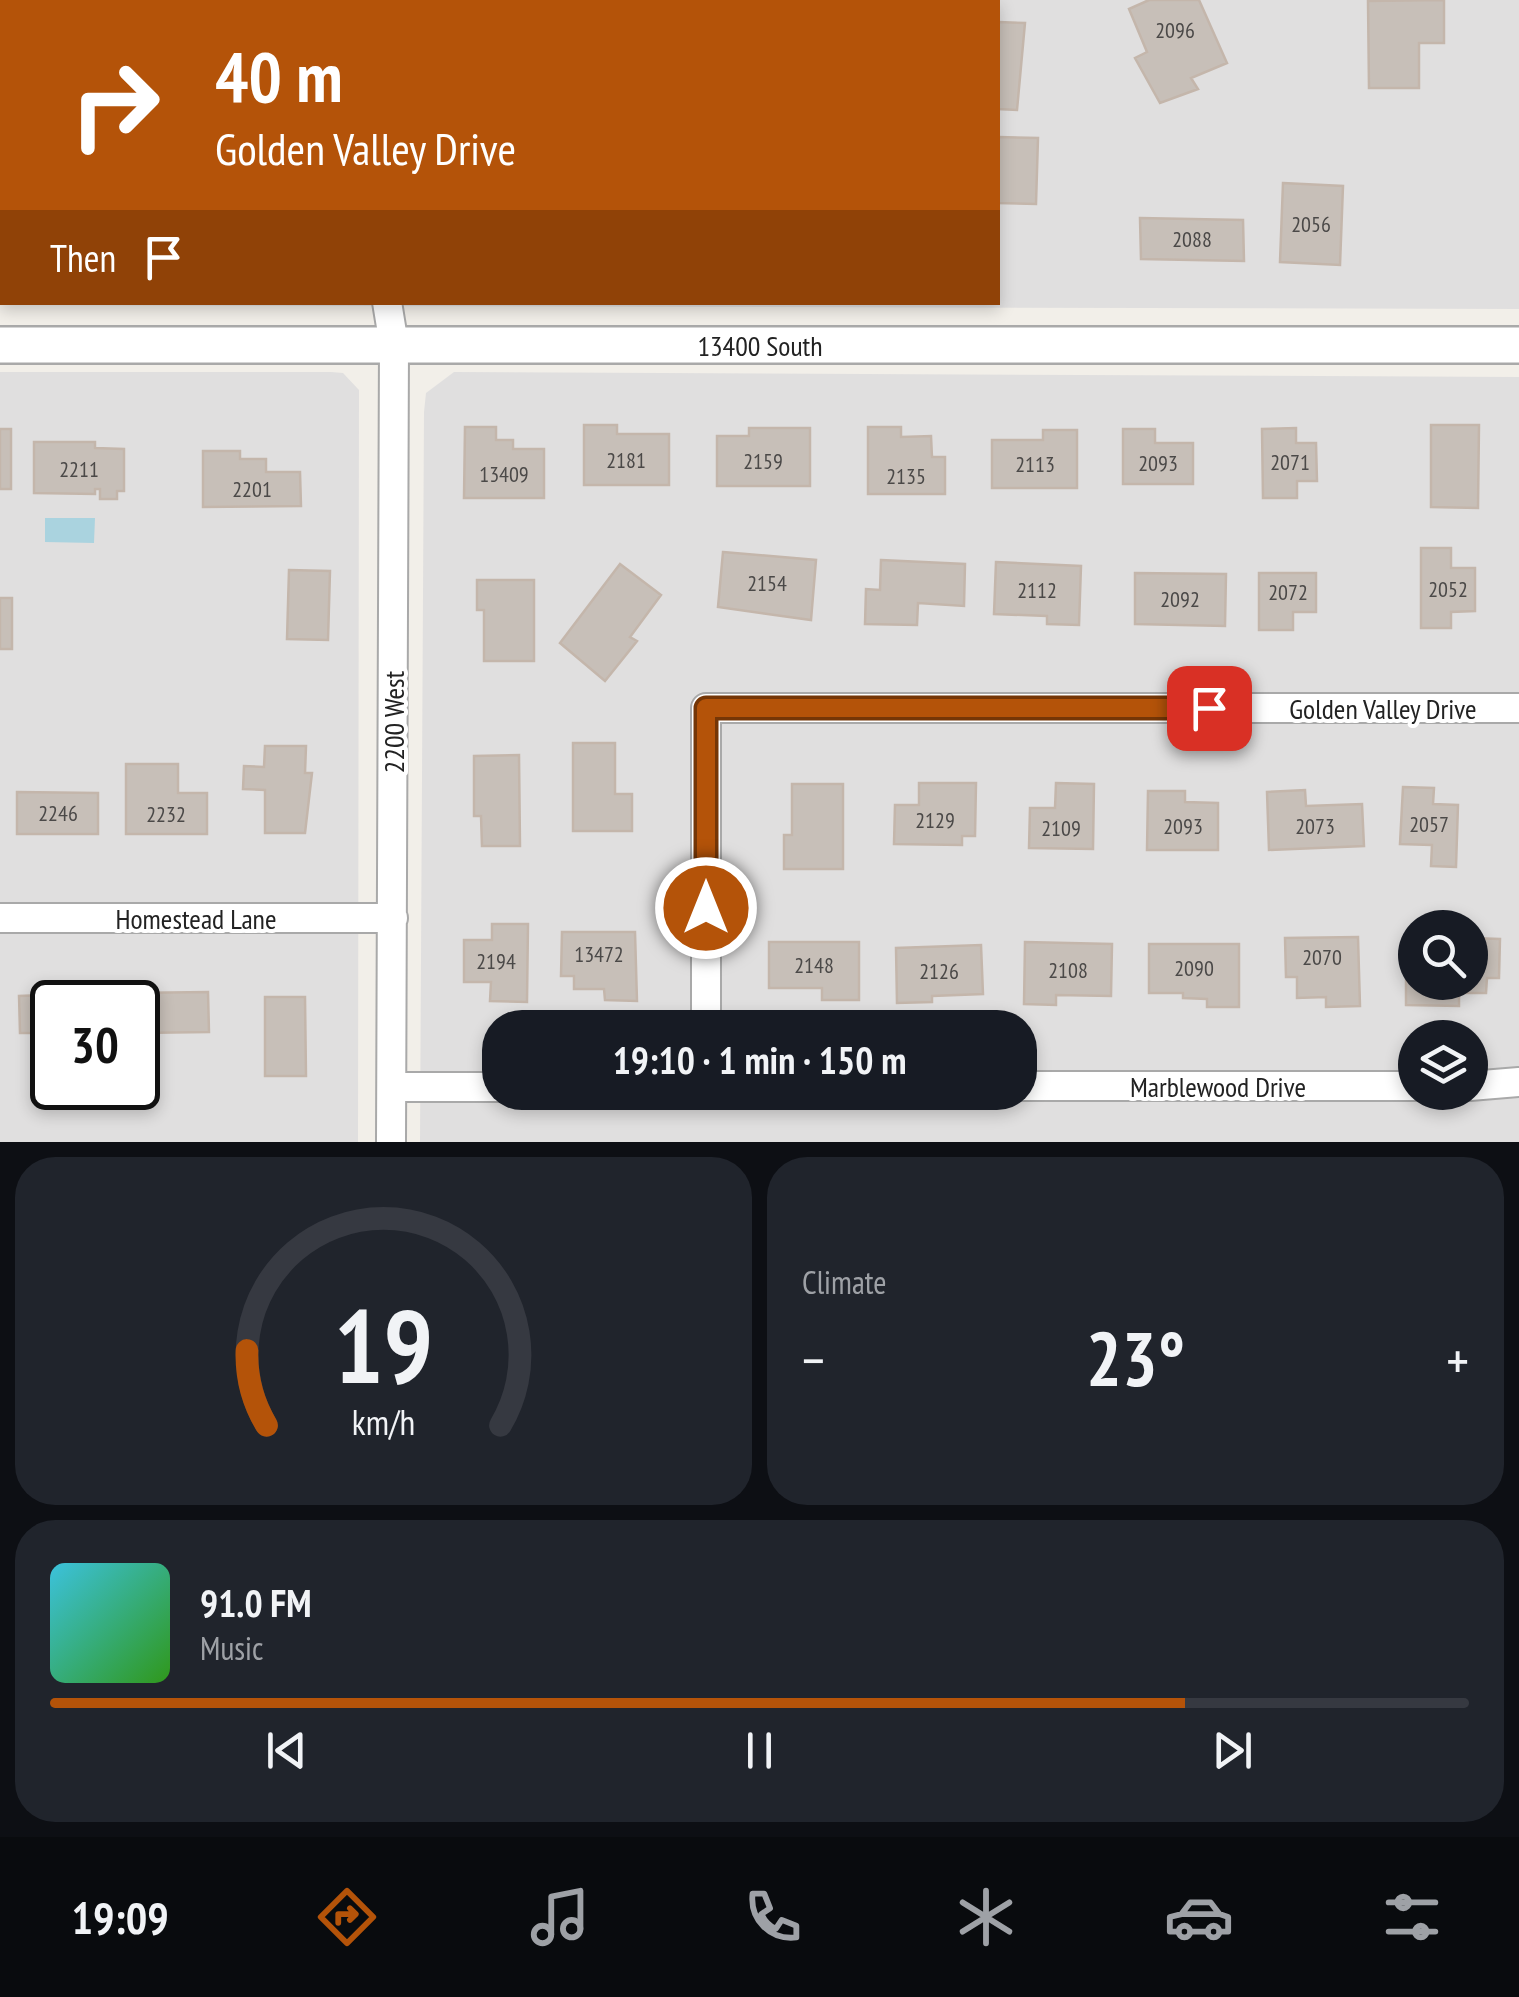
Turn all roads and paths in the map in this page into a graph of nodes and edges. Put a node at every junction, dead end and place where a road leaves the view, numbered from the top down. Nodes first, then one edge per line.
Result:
1 (387, 305) edge
2 (1519, 344) edge
3 (0, 345) edge
4 (394, 345) junction
5 (1519, 708) edge
6 (0, 918) edge
7 (392, 918) junction
8 (706, 1010) edge
9 (1519, 1082) edge
10 (1488, 1085) edge
11 (1037, 1086) edge
12 (1398, 1086) edge
13 (482, 1087) edge
14 (392, 1088) junction
15 (391, 1142) edge

1 - 4 street, 2200 West
2 - 4 street, 13400 South
3 - 4 street, 13400 South
4 - 7 street, 2200 West
5 - 8 street, Golden Valley Drive
6 - 7 street, Homestead Lane
7 - 14 street, 2200 West
9 - 10 street
11 - 12 street, Marblewood Drive
13 - 14 street
14 - 15 street, 2200 West

